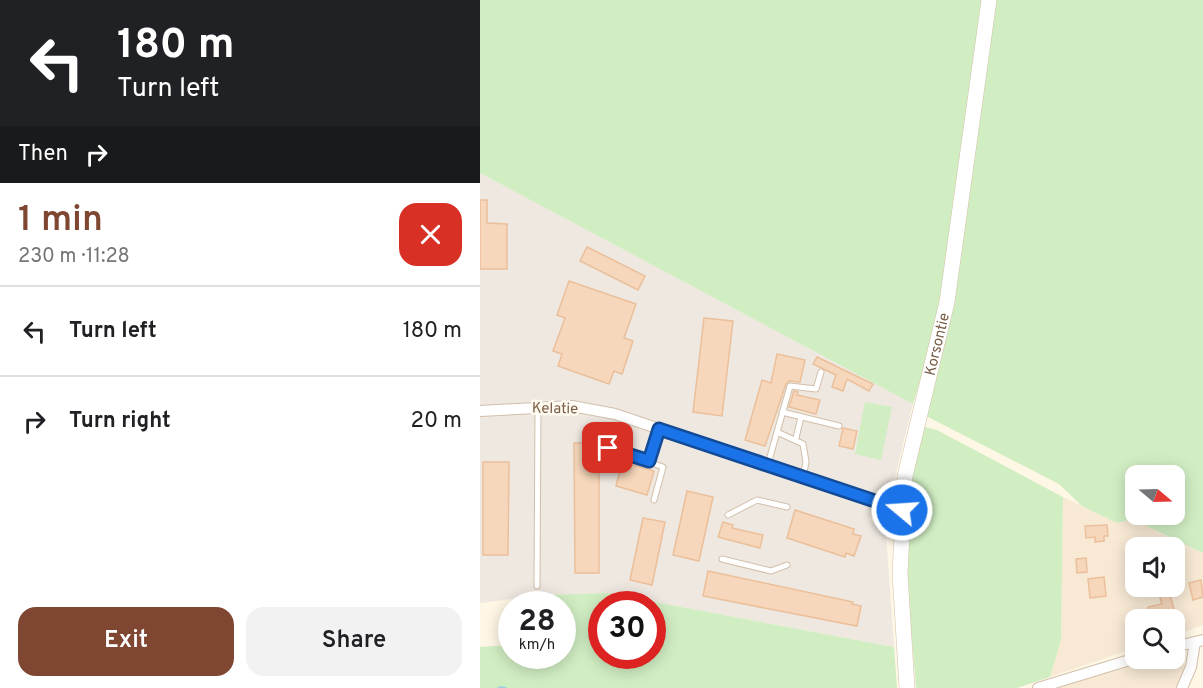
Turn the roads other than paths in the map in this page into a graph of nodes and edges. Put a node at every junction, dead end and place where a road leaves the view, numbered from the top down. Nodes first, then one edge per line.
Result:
1 (989, 0) edge
2 (821, 372) dead end
3 (538, 406) junction
4 (480, 411) edge
5 (782, 412) junction
6 (801, 417) junction
7 (839, 426) dead end
8 (659, 429) junction
9 (777, 432) junction
10 (796, 438) junction
11 (608, 448) dead end
12 (649, 461) junction
13 (767, 466) junction
14 (803, 478) junction
15 (654, 500) dead end
16 (787, 507) dead end
17 (902, 510) junction
18 (728, 515) dead end
19 (722, 559) dead end
20 (787, 566) dead end
21 (537, 586) dead end
22 (1199, 641) edge
23 (1125, 661) edge
24 (907, 688) edge
25 (1038, 688) edge
26 (1182, 688) edge

1 - 17 main road, Korsontie
2 - 5 lane
3 - 4 street, Kelatie
3 - 8 street, Kelatie
3 - 21 lane
5 - 6 lane
5 - 9 lane
6 - 7 lane
6 - 10 lane
8 - 12 lane
8 - 13 street, Kelatie
9 - 10 lane
9 - 13 lane
10 - 14 lane
11 - 12 lane
12 - 15 lane
13 - 14 street, Kelatie
14 - 17 street, Kelatie
16 - 18 lane
17 - 24 main road, Korsontie
19 - 20 lane
22 - 26 street
23 - 25 street

